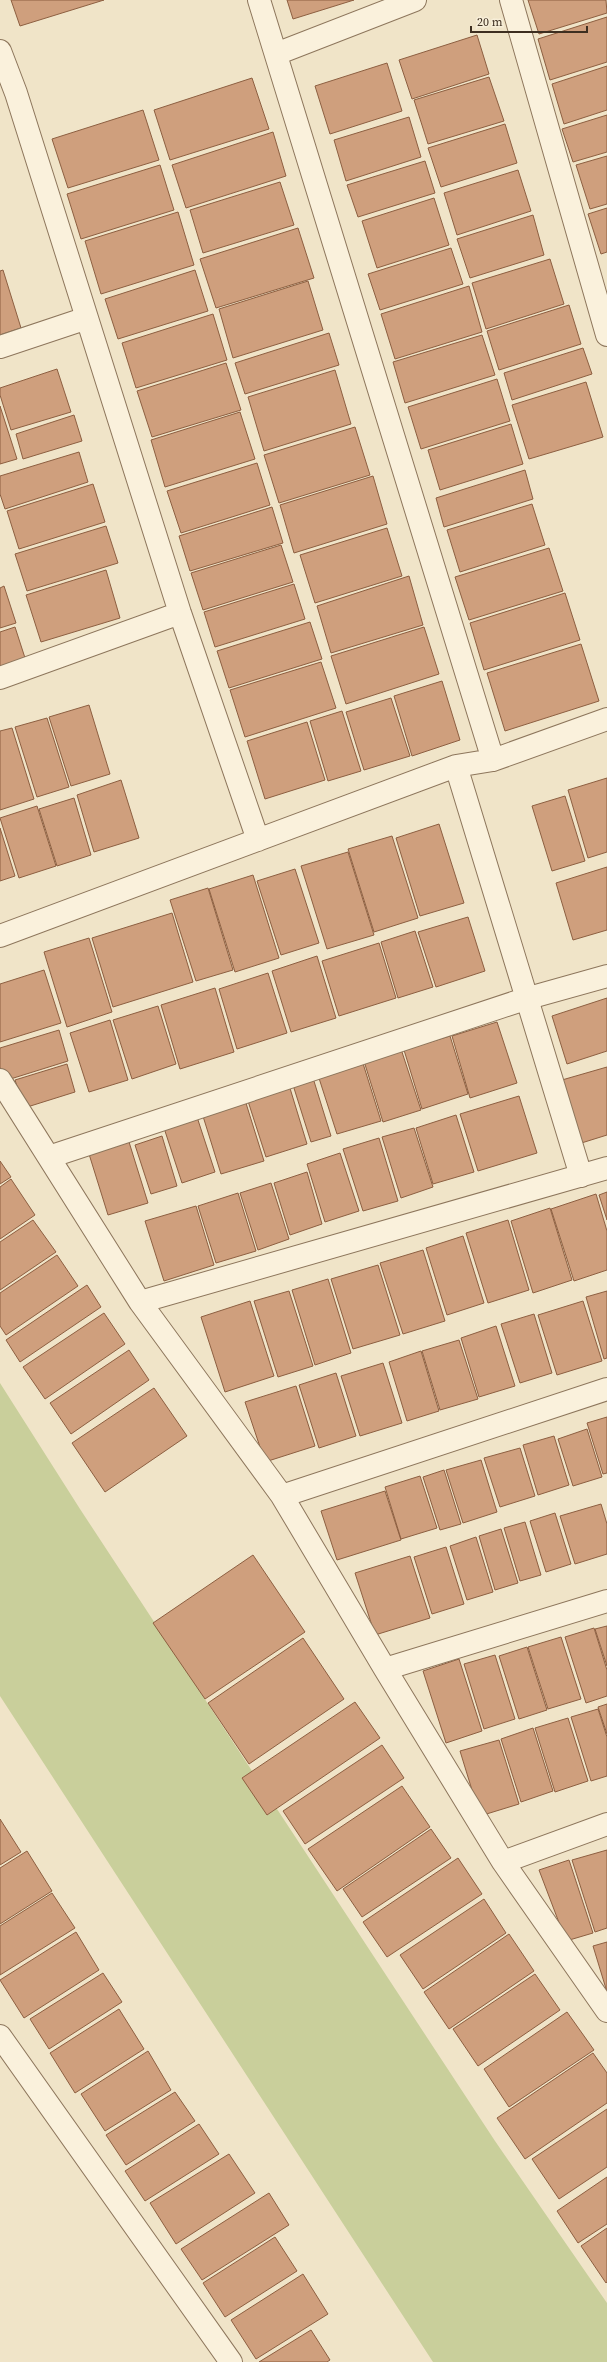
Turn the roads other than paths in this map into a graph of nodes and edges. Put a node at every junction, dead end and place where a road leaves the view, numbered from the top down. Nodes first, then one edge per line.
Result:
1 (259, 0) edge
2 (415, 0) edge
3 (511, 0) edge
4 (0, 51) edge
5 (276, 54) junction
6 (8, 96) edge
7 (87, 318) junction
8 (607, 335) edge
9 (0, 347) edge
10 (180, 613) junction
11 (0, 678) edge
12 (607, 719) edge
13 (493, 760) junction
14 (456, 766) junction
15 (258, 840) junction
16 (0, 936) edge
17 (607, 976) edge
18 (525, 999) junction
19 (0, 1080) edge
20 (50, 1157) junction
21 (607, 1168) edge
22 (580, 1176) junction
23 (140, 1302) junction
24 (607, 1390) edge
25 (282, 1496) junction
26 (607, 1601) edge
27 (385, 1669) junction
28 (607, 1824) edge
29 (503, 1862) junction
30 (607, 2011) edge
31 (0, 2036) edge
32 (231, 2362) edge

1 - 5 street
2 - 5 street
3 - 8 street
4 - 6 street
5 - 13 street
6 - 7 street
7 - 9 street
7 - 10 street
10 - 11 street
10 - 15 street
12 - 13 street
13 - 14 street
14 - 15 street
14 - 18 street
15 - 16 street
17 - 18 street
18 - 20 street
18 - 22 street
19 - 20 street
20 - 23 street
21 - 22 street
22 - 23 street
23 - 25 street
24 - 25 street
25 - 27 street
26 - 27 street
27 - 29 street
28 - 29 street
29 - 30 street
31 - 32 street

